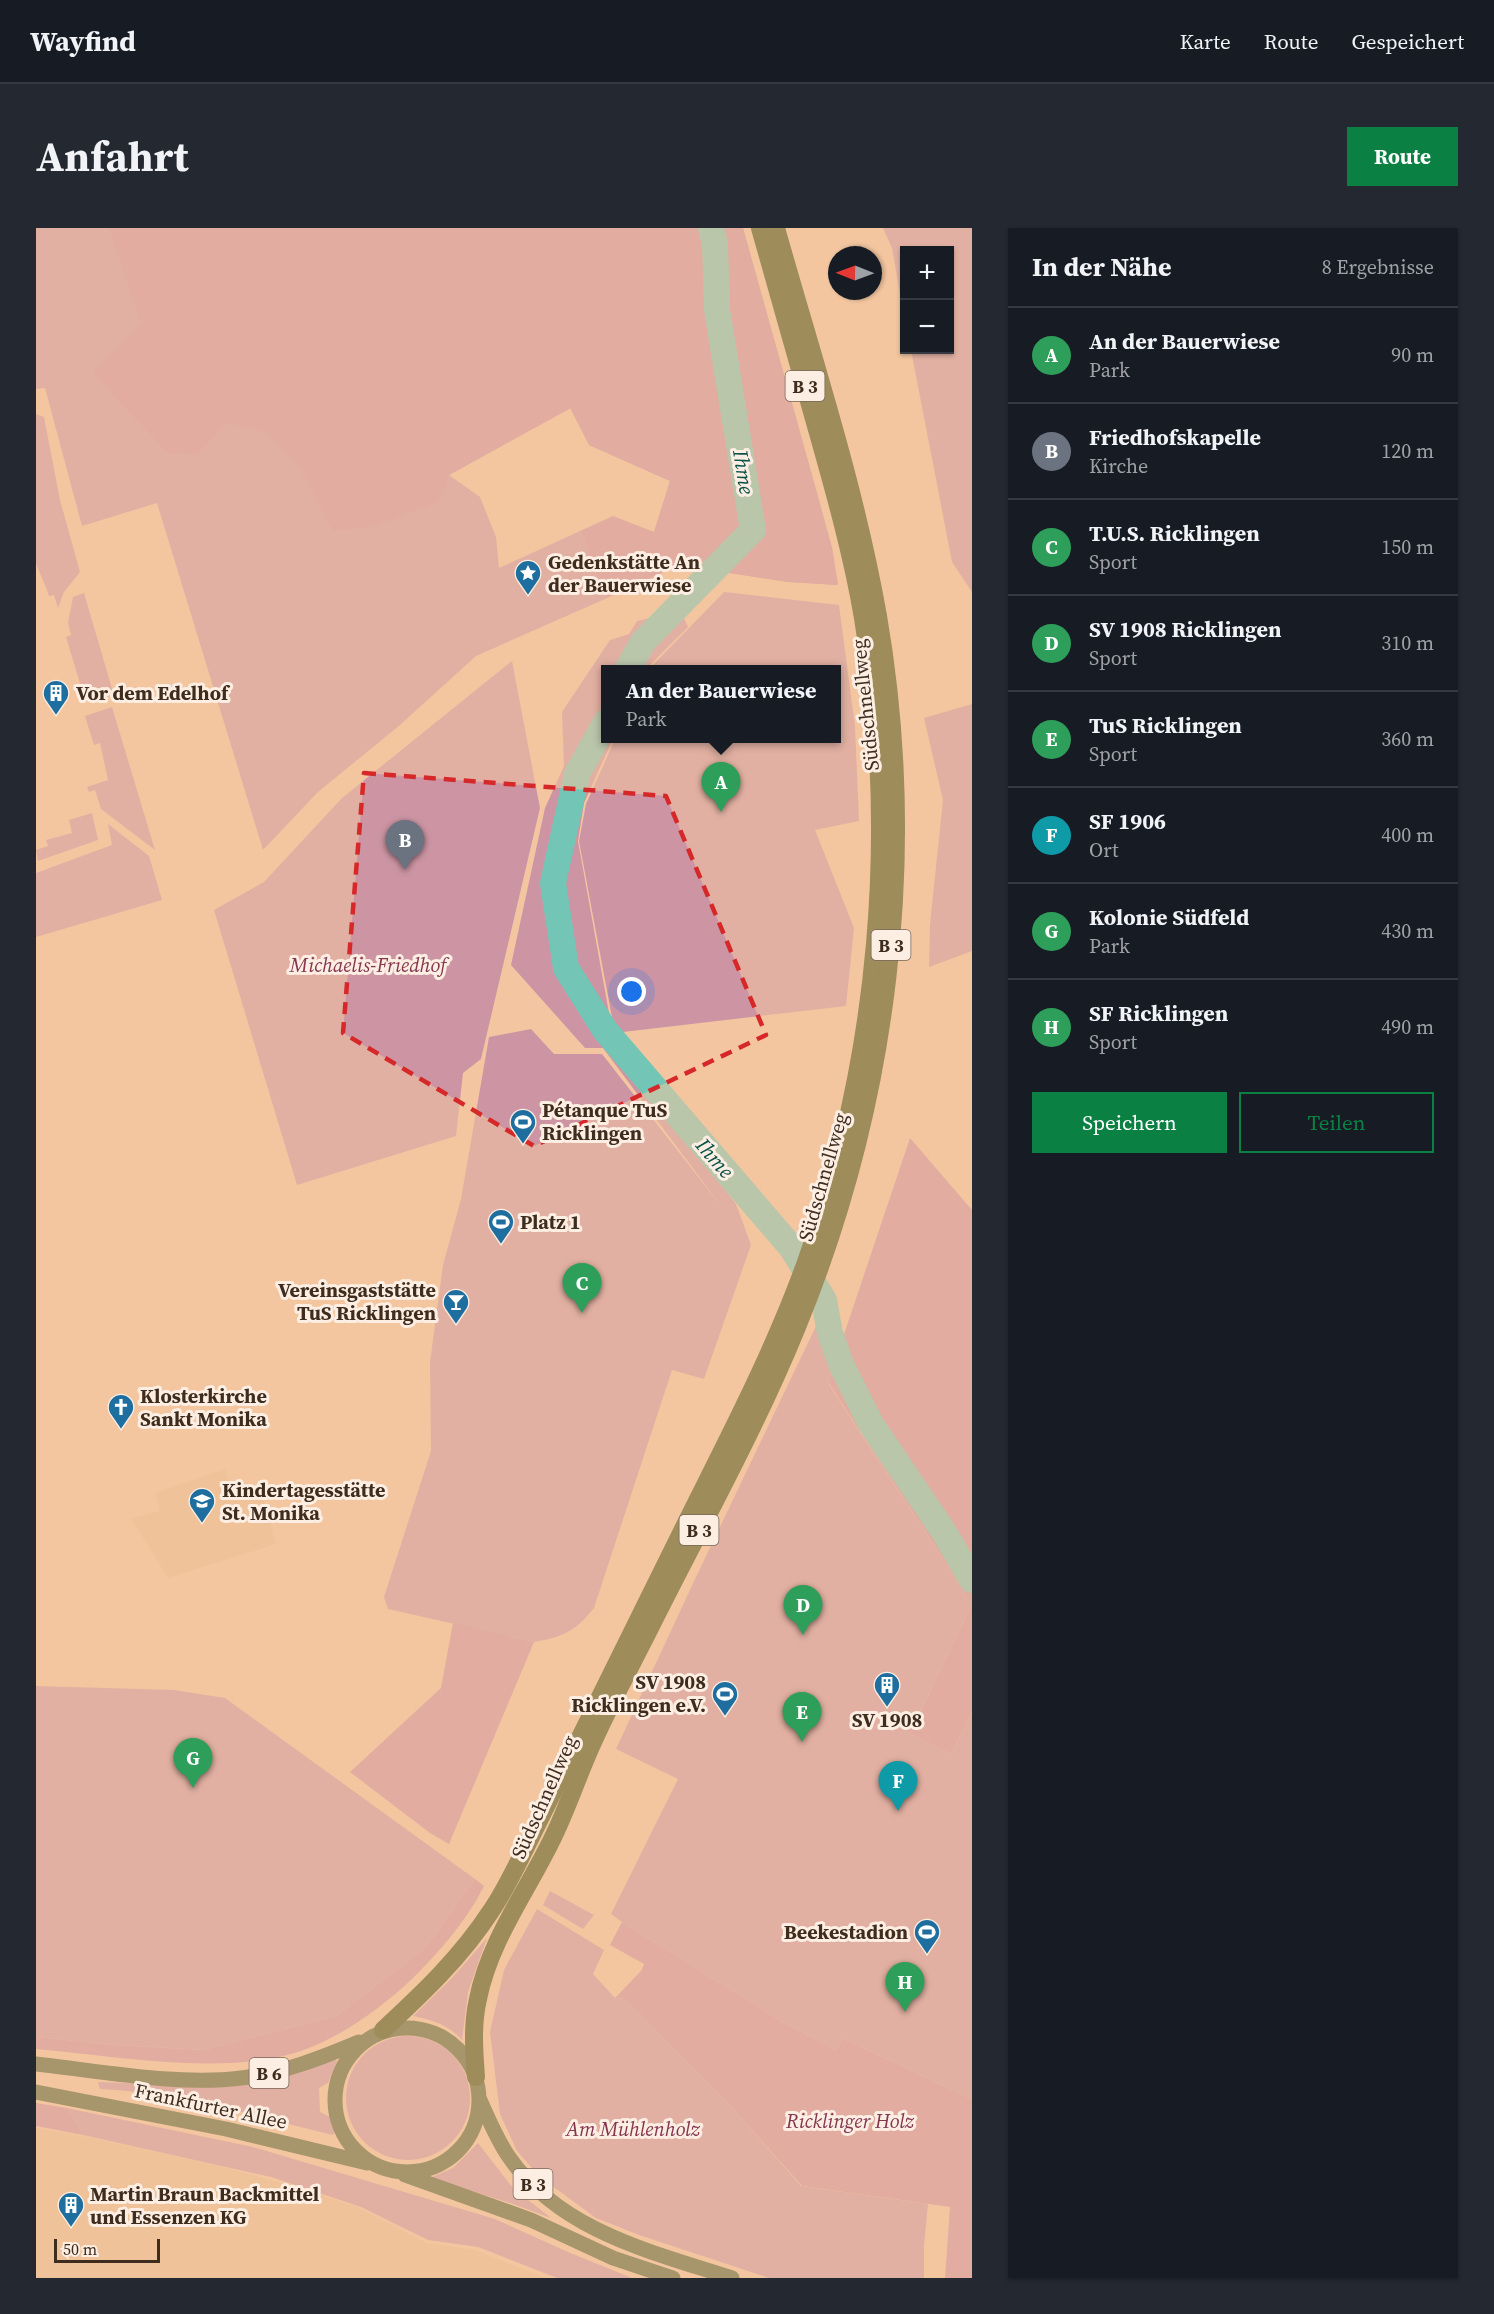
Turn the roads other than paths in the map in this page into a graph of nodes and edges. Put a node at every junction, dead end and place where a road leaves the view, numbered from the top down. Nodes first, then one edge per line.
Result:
1 (760, 228) edge
2 (776, 228) edge
3 (855, 543) junction
4 (792, 1319) junction
5 (376, 2034) junction
6 (36, 2064) edge
7 (476, 2077) junction
8 (36, 2092) edge
9 (479, 2097) junction
10 (375, 2165) junction
11 (396, 2172) junction
12 (673, 2278) edge
13 (732, 2278) edge

1 - 3 highway, Südschnellweg / B 3
2 - 3 highway, Südschnellweg / B 3
3 - 4 highway, Südschnellweg / B 3
4 - 5 highway, Südschnellweg / B 3
4 - 7 highway, Südschnellweg / B 3
5 - 6 main road, Frankfurter Allee / B 6
5 - 7 main road, B 3
5 - 10 main road, B 3
7 - 9 main road, B 3
8 - 10 main road, Frankfurter Allee
9 - 11 main road, B 3
9 - 13 main road, B 3
10 - 11 main road, B 3
11 - 12 main road, B 3

